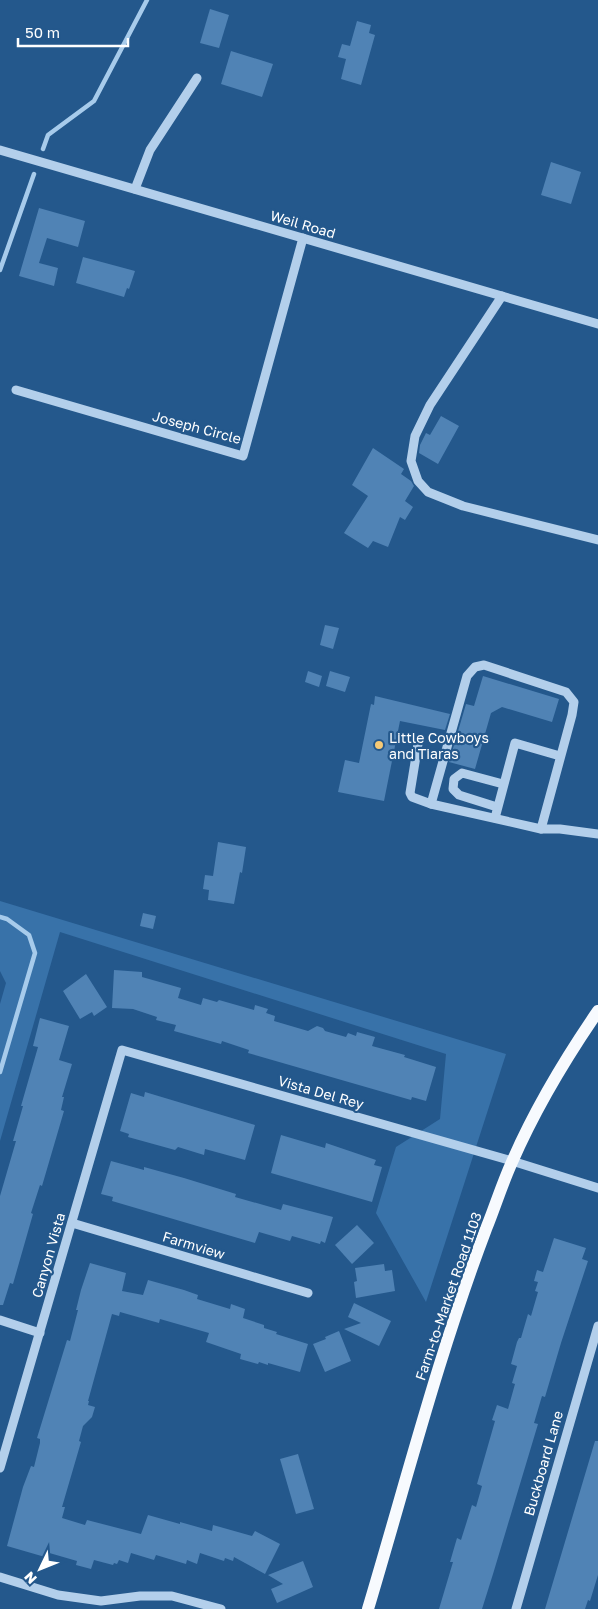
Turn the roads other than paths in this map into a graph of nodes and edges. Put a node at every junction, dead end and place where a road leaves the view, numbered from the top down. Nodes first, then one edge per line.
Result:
1 (197, 78) dead end
2 (0, 150) edge
3 (135, 189) junction
4 (303, 238) junction
5 (502, 296) junction
6 (598, 324) edge
7 (16, 390) dead end
8 (598, 540) edge
9 (418, 744) dead end
10 (560, 756) junction
11 (503, 784) junction
12 (431, 804) junction
13 (497, 807) junction
14 (495, 818) junction
15 (540, 829) junction
16 (598, 834) edge
17 (598, 1011) edge
18 (122, 1050) joint
19 (512, 1161) junction
20 (598, 1188) edge
21 (72, 1223) junction
22 (308, 1293) dead end
23 (0, 1320) edge
24 (598, 1326) edge
25 (40, 1333) junction
26 (0, 1468) edge
27 (0, 1578) edge
28 (99, 1605) edge
29 (221, 1609) edge
30 (368, 1609) edge
31 (516, 1609) edge

1 - 3 street
2 - 3 street, Weil Road
3 - 4 street, Weil Road
4 - 5 street, Weil Road
4 - 7 street, Joseph Circle
5 - 6 street, Weil Road
5 - 8 street
9 - 12 street
10 - 11 street
10 - 12 street
10 - 15 street
11 - 13 street
11 - 13 street
12 - 14 street
13 - 14 street
14 - 15 street
15 - 16 street
17 - 19 main road, Farm-to-Market Road 1103
18 - 19 street, Vista Del Rey
18 - 21 street, Canyon Vista
19 - 20 street, Vista Del Rey
19 - 30 main road, Farm-to-Market Road 1103
21 - 22 street, Farmview
21 - 25 street, Canyon Vista
23 - 25 street
24 - 31 street, Buckboard Lane
25 - 26 street, Canyon Vista
27 - 28 street
28 - 29 street

